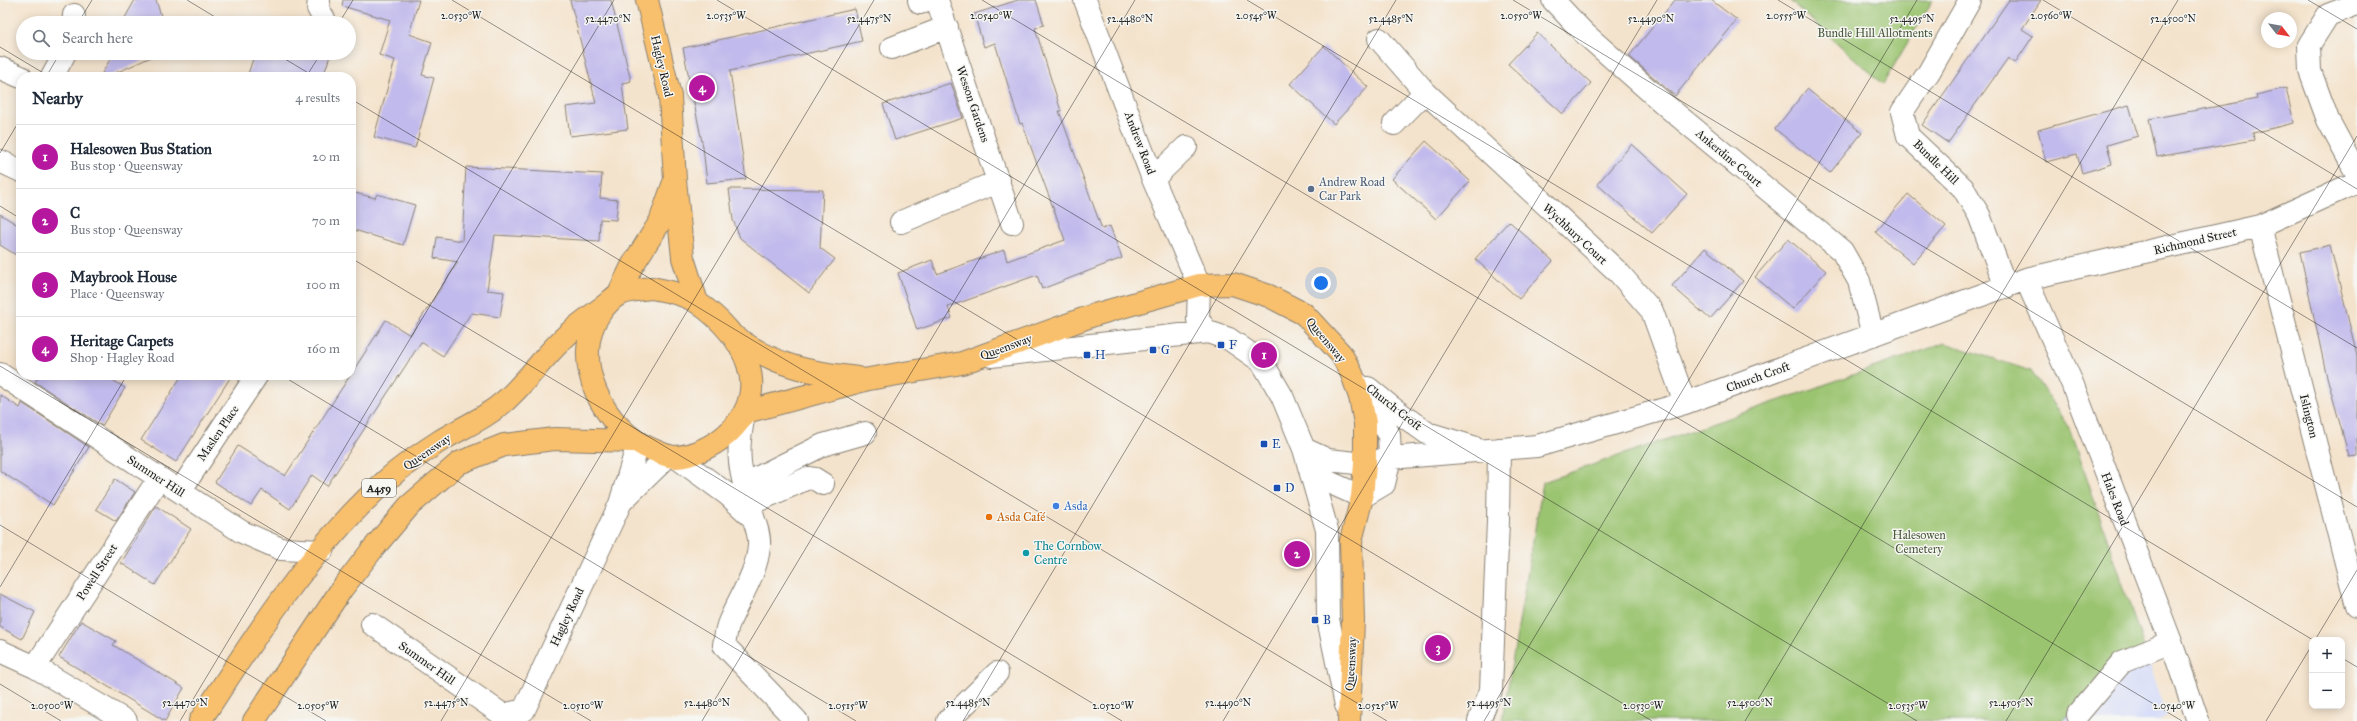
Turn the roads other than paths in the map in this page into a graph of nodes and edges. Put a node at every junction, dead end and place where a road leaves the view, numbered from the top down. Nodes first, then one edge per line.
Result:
1 (319, 0) edge
2 (646, 0) edge
3 (919, 0) edge
4 (926, 0) edge
5 (937, 0) edge
6 (1085, 0) edge
7 (1553, 0) edge
8 (1970, 0) edge
9 (2357, 4) edge
10 (322, 16) edge
11 (947, 27) junction
12 (1379, 39) dead end
13 (892, 48) dead end
14 (61, 60) edge
15 (0, 68) edge
16 (55, 72) edge
17 (16, 75) edge
18 (1425, 92) junction
19 (1394, 124) dead end
20 (1186, 147) dead end
21 (0, 161) edge
22 (16, 169) edge
23 (2357, 174) edge
24 (1153, 179) junction
25 (675, 180) junction
26 (998, 181) junction
27 (2357, 182) edge
28 (901, 222) dead end
29 (1012, 223) dead end
30 (2260, 226) junction
31 (2026, 279) junction
32 (1200, 285) junction
33 (2006, 288) junction
34 (612, 299) junction
35 (697, 302) junction
36 (729, 332) junction
37 (1208, 332) junction
38 (1873, 335) junction
39 (978, 357) junction
40 (0, 374) edge
41 (1352, 374) junction
42 (869, 379) junction
43 (254, 380) edge
44 (1685, 403) junction
45 (745, 414) junction
46 (865, 433) dead end
47 (636, 442) junction
48 (1304, 449) junction
49 (1491, 450) junction
50 (672, 456) junction
51 (1390, 458) junction
52 (1365, 464) junction
53 (1311, 474) junction
54 (159, 478) junction
55 (823, 484) dead end
56 (180, 491) junction
57 (1362, 497) junction
58 (747, 503) junction
59 (620, 504) junction
60 (322, 551) junction
61 (2357, 606) edge
62 (372, 624) dead end
63 (2171, 642) junction
64 (4, 658) edge
65 (35, 667) junction
66 (997, 672) dead end
67 (2078, 714) dead end
68 (503, 715) joint
69 (1349, 719) edge
70 (126, 721) edge
71 (200, 721) edge
72 (254, 721) edge
73 (797, 721) edge
74 (948, 721) edge
75 (1478, 721) edge
76 (2198, 721) edge

1 - 10 street
2 - 25 main road, Hagley Road
3 - 4 street
5 - 11 street, Wesson Gardens
6 - 24 street, Andrew Road
7 - 38 street, Ankerdine Court
8 - 33 street, Bundle Hill
9 - 23 street
11 - 13 street
11 - 26 street, Wesson Gardens
12 - 18 street, Wychbury Court
14 - 16 street
15 - 17 street
18 - 19 street
18 - 44 street, Wychbury Court
20 - 24 street
21 - 22 street
24 - 32 street, Andrew Road
25 - 34 main road, Hagley Road
25 - 35 main road, Hagley Road
26 - 28 street
26 - 29 street, Wesson Gardens
27 - 30 street, Richmond Street
30 - 31 street, Richmond Street
30 - 61 street, Islington
31 - 33 street, Church Croft
31 - 63 street, Hales Road
32 - 37 street
32 - 39 main road, Queensway
32 - 41 main road, Queensway
33 - 38 street, Church Croft
34 - 35 main road
34 - 47 main road, Hagley Road
34 - 60 main road, Queensway / A459
35 - 36 main road
36 - 42 main road, Queensway
36 - 45 main road
37 - 39 street
37 - 48 street
38 - 44 street, Church Croft
39 - 42 main road, Queensway
40 - 54 street, Summer Hill
41 - 49 street, Church Croft
41 - 51 street
41 - 52 main road, Queensway
42 - 45 main road, Queensway
43 - 56 street, Maslen Place
44 - 49 street, Church Croft
45 - 50 main road
45 - 58 street
46 - 58 street
47 - 50 main road
47 - 59 street, Hagley Road
47 - 72 main road, A459
48 - 52 street, Church Croft
48 - 53 street
49 - 51 street, Church Croft
49 - 75 street
50 - 58 street
50 - 59 street, Hagley Road
51 - 52 street, Church Croft
51 - 57 street
52 - 57 main road, Queensway
53 - 57 street
53 - 69 street
54 - 56 street, Summer Hill
54 - 65 street, Powell Street
55 - 58 street
56 - 60 street, Summer Hill
57 - 69 main road, Queensway
58 - 73 street
59 - 68 street, Hagley Road
60 - 71 main road, Queensway / A459
62 - 68 street, Summer Hill
63 - 67 street
63 - 76 street, Hales Road
64 - 65 street
65 - 70 street
66 - 74 street

